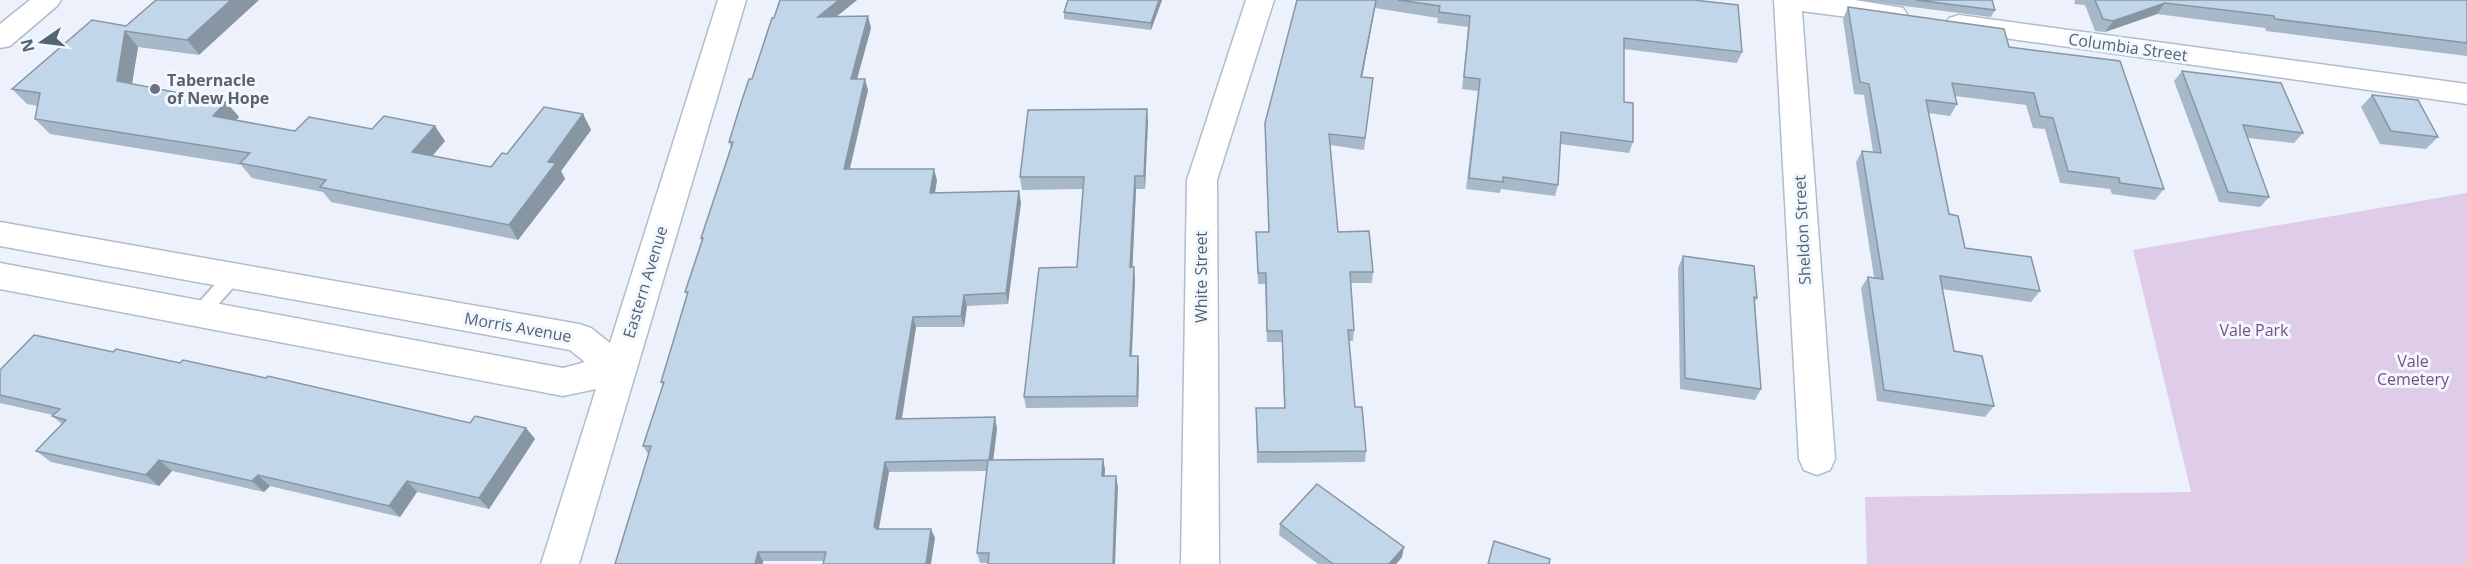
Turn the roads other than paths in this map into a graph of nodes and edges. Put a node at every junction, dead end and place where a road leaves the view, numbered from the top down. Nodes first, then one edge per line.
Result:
1 (47, 0) edge
2 (732, 0) edge
3 (1260, 0) edge
4 (1788, 0) edge
5 (0, 39) edge
6 (2467, 94) edge
7 (0, 234) edge
8 (0, 276) edge
9 (233, 276) junction
10 (200, 313) junction
11 (618, 369) junction
12 (1817, 459) dead end
13 (560, 564) edge
14 (1200, 564) edge

1 - 5 street
2 - 11 street, Eastern Avenue
3 - 14 street, White Street
4 - 6 street, Columbia Street
4 - 12 street, Sheldon Street
7 - 9 street, Morris Avenue
8 - 10 street
9 - 10 lane
9 - 11 street, Morris Avenue
10 - 11 street
11 - 13 street, Eastern Avenue

